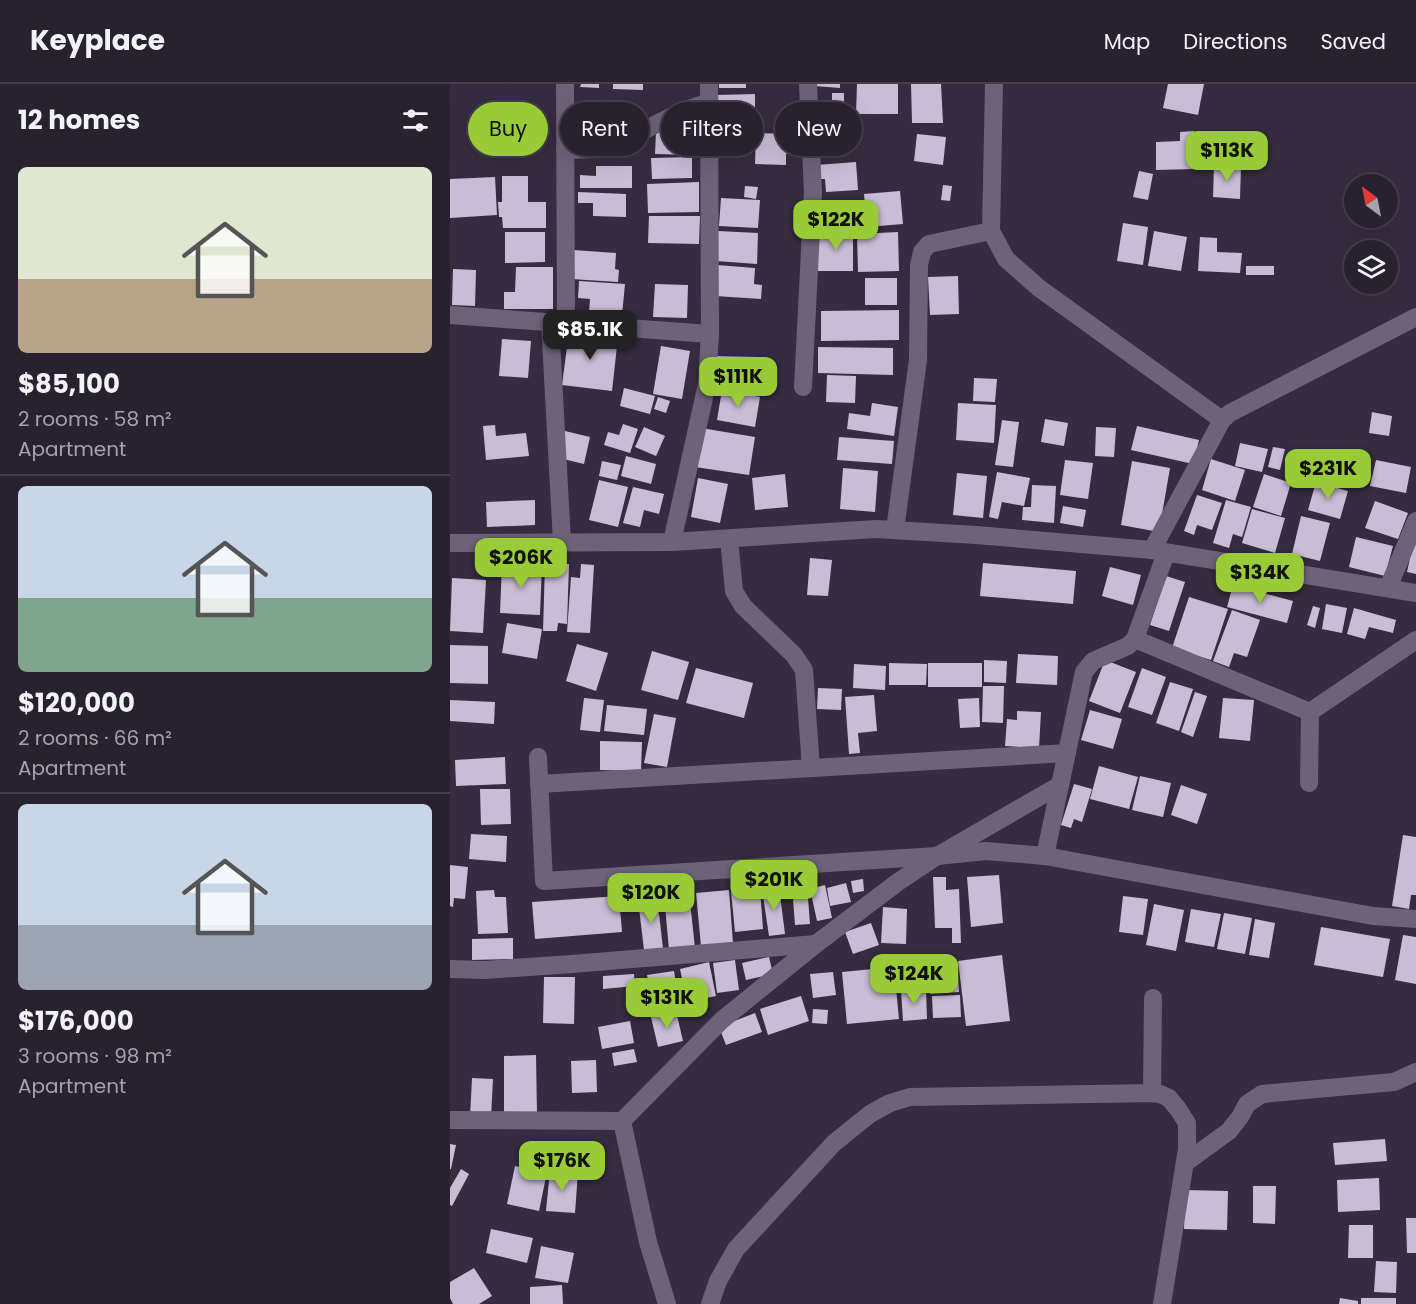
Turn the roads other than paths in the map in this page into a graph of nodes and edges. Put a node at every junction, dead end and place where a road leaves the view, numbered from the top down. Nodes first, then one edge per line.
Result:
1 (565, 84) edge
2 (808, 84) edge
3 (994, 84) edge
4 (709, 93) edge
5 (565, 102) edge
6 (649, 128) edge
7 (565, 156) edge
8 (991, 231) junction
9 (450, 315) edge
10 (1416, 317) edge
11 (558, 323) junction
12 (710, 334) junction
13 (803, 387) dead end
14 (1222, 420) junction
15 (1416, 521) edge
16 (895, 530) junction
17 (729, 539) junction
18 (562, 542) junction
19 (672, 542) junction
20 (450, 543) edge
21 (1159, 552) junction
22 (1388, 588) junction
23 (1416, 593) edge
24 (1135, 639) junction
25 (1416, 640) edge
26 (1310, 712) junction
27 (1067, 753) junction
28 (538, 757) dead end
29 (811, 768) junction
30 (1309, 783) dead end
31 (539, 784) junction
32 (1060, 785) junction
33 (938, 856) junction
34 (1045, 856) junction
35 (1416, 919) edge
36 (816, 944) junction
37 (450, 969) edge
38 (1153, 998) dead end
39 (1416, 1072) edge
40 (1152, 1094) junction
41 (450, 1120) edge
42 (622, 1121) junction
43 (1185, 1163) junction
44 (667, 1304) edge
45 (710, 1304) edge
46 (1162, 1304) edge

1 - 5 street
2 - 13 street
3 - 8 street
4 - 6 street
4 - 12 street
7 - 11 street
8 - 14 street
8 - 16 street
9 - 11 street
10 - 14 street
11 - 12 street
11 - 18 street
12 - 19 street
14 - 21 street
15 - 22 street
16 - 17 street
16 - 21 street
17 - 19 street
17 - 29 street
18 - 19 street
18 - 20 street
21 - 22 street
21 - 24 street
22 - 23 street
24 - 26 street
24 - 27 street
25 - 26 street
26 - 30 street
27 - 29 street
27 - 32 street
28 - 31 street
29 - 31 street
31 - 33 street
32 - 33 street
32 - 34 street
33 - 34 street
33 - 36 street
34 - 35 street
36 - 37 street
36 - 42 street
38 - 40 street
39 - 43 street
40 - 43 street
40 - 45 street
41 - 42 street
42 - 44 street
43 - 46 street

